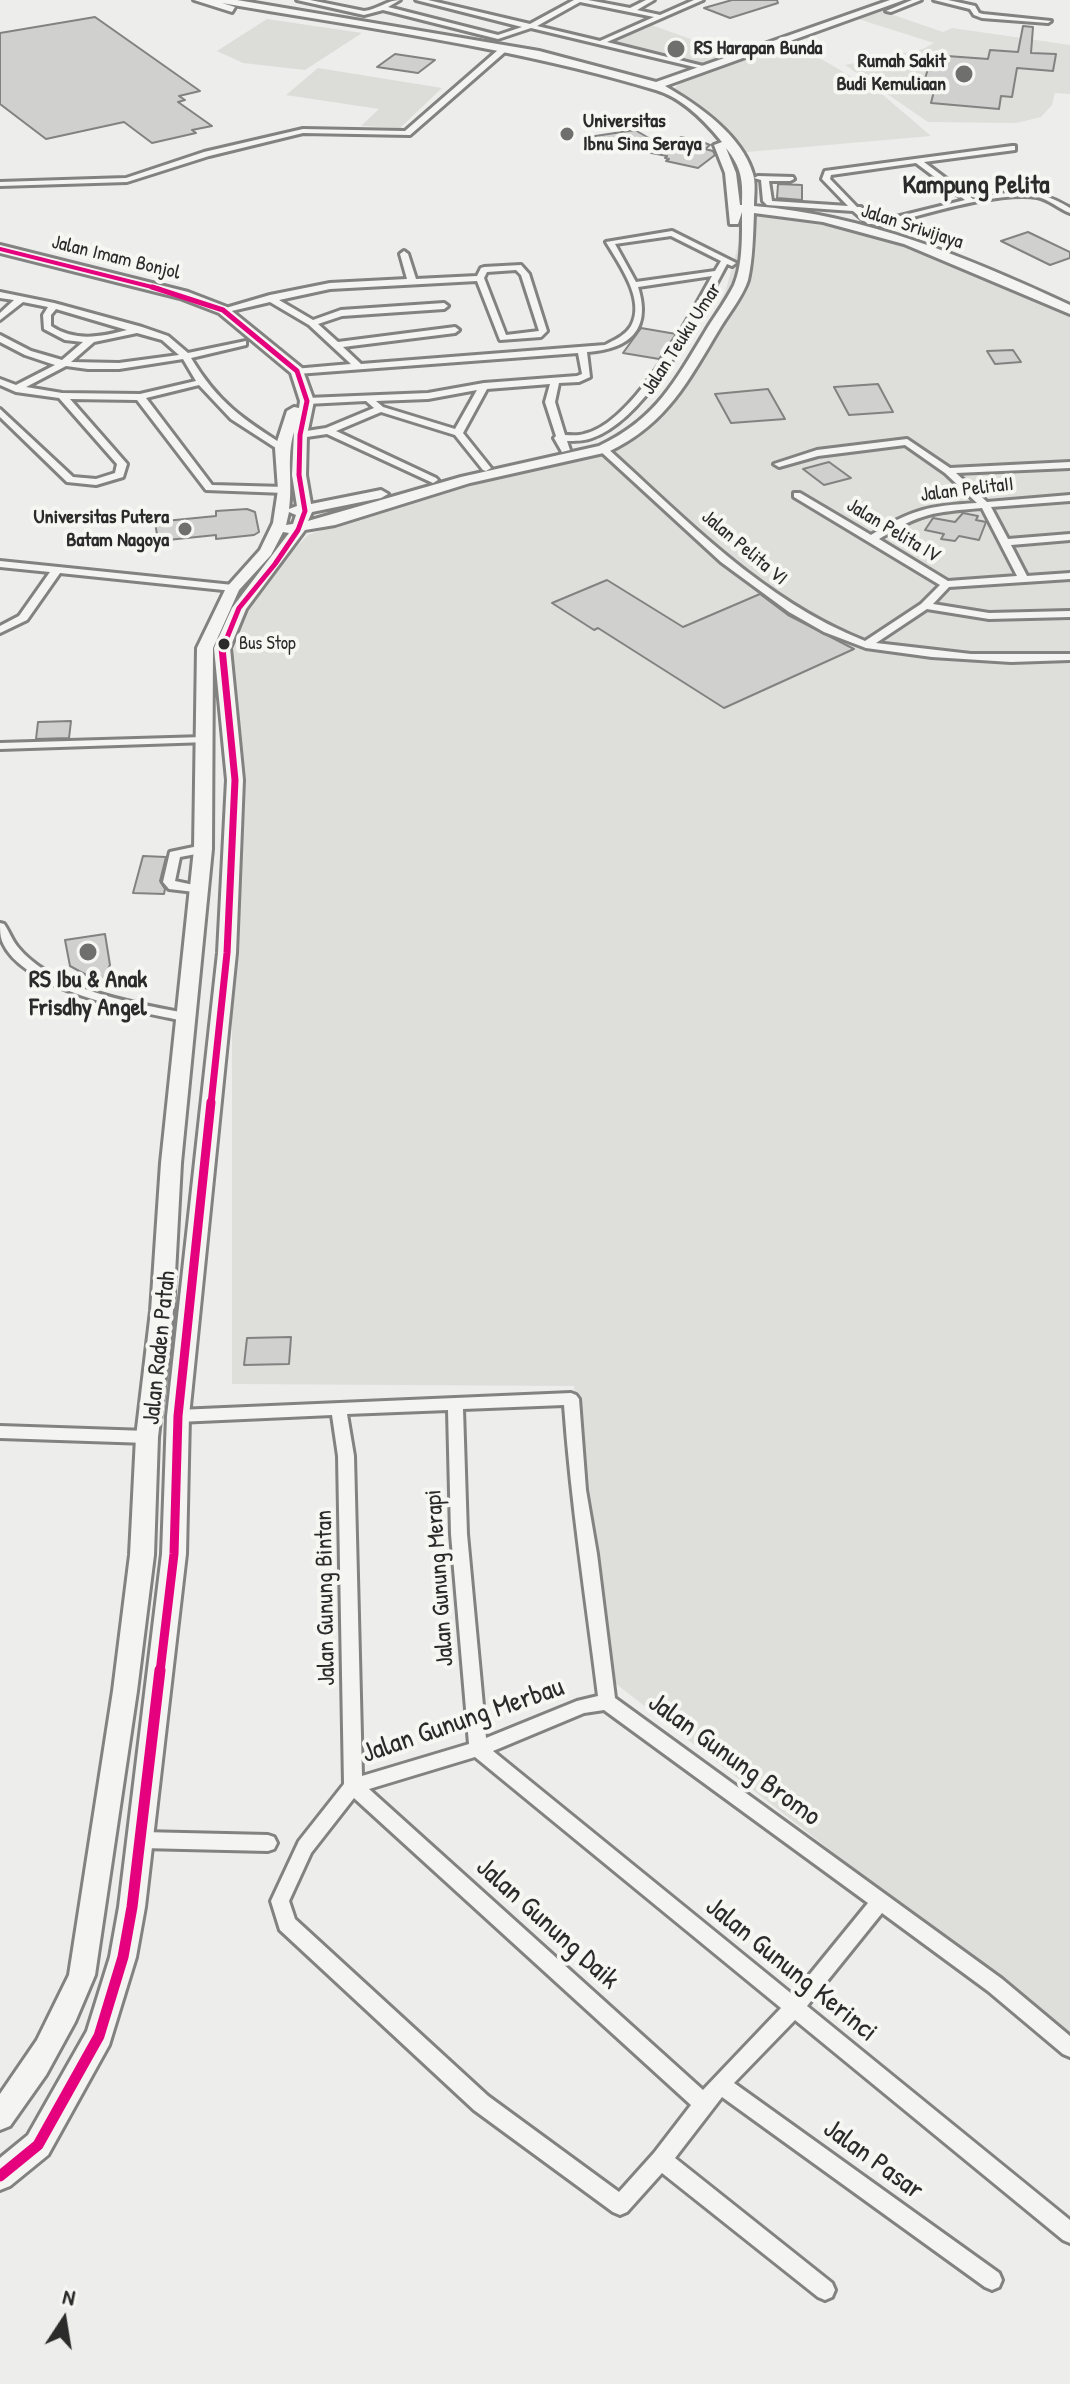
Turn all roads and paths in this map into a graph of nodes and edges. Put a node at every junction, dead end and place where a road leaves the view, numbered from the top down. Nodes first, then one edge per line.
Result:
1 (199, 0) edge
2 (300, 0) edge
3 (397, 0) edge
4 (419, 0) edge
5 (579, 0) edge
6 (612, 0) edge
7 (651, 0) edge
8 (700, 0) edge
9 (899, 0) edge
10 (918, 0) edge
11 (937, 0) edge
12 (229, 1) edge
13 (602, 5) junction
14 (382, 8) junction
15 (630, 11) junction
16 (889, 11) dead end
17 (657, 16) junction
18 (1048, 21) dead end
19 (531, 26) junction
20 (600, 43) junction
21 (501, 52) junction
22 (707, 68) junction
23 (651, 88) junction
24 (1012, 148) dead end
25 (916, 160) junction
26 (749, 178) junction
27 (765, 179) junction
28 (790, 179) dead end
29 (0, 184) edge
30 (972, 202) junction
31 (742, 206) junction
32 (858, 209) junction
33 (1070, 211) edge
34 (874, 223) junction
35 (0, 249) edge
36 (404, 254) dead end
37 (0, 260) edge
38 (728, 262) junction
39 (718, 273) junction
40 (1008, 276) junction
41 (480, 278) junction
42 (412, 281) junction
43 (635, 285) junction
44 (0, 295) edge
45 (270, 298) junction
46 (20, 300) junction
47 (1070, 300) edge
48 (54, 306) junction
49 (444, 306) dead end
50 (223, 310) junction
51 (1070, 310) edge
52 (0, 317) edge
53 (312, 323) junction
54 (140, 329) junction
55 (455, 330) dead end
56 (0, 338) edge
57 (91, 340) junction
58 (243, 343) junction
59 (338, 345) junction
60 (582, 352) junction
61 (186, 356) junction
62 (63, 364) junction
63 (358, 366) junction
64 (297, 371) junction
65 (555, 381) junction
66 (0, 382) edge
67 (201, 382) junction
68 (484, 386) junction
69 (18, 389) junction
70 (0, 392) edge
71 (62, 396) junction
72 (140, 397) junction
73 (370, 400) junction
74 (307, 401) junction
75 (380, 409) junction
76 (0, 412) edge
77 (328, 431) junction
78 (458, 433) junction
79 (300, 435) junction
80 (562, 444) junction
81 (282, 448) junction
82 (603, 449) junction
83 (779, 464) dead end
84 (1070, 465) edge
85 (486, 468) junction
86 (948, 471) junction
87 (433, 480) junction
88 (797, 495) dead end
89 (1070, 498) edge
90 (985, 505) junction
91 (290, 514) junction
92 (1070, 537) edge
93 (874, 538) junction
94 (1005, 542) junction
95 (0, 564) edge
96 (58, 569) junction
97 (1070, 576) edge
98 (1024, 580) junction
99 (946, 584) junction
100 (233, 588) junction
101 (925, 606) junction
102 (1070, 614) edge
103 (0, 630) edge
104 (866, 645) junction
105 (1070, 657) edge
106 (204, 740) junction
107 (0, 746) edge
108 (203, 849) junction
109 (199, 890) junction
110 (0, 929) edge
111 (227, 953) junction
112 (192, 954) junction
113 (185, 1017) junction
114 (455, 1404) junction
115 (339, 1409) junction
116 (178, 1416) junction
117 (0, 1432) edge
118 (147, 1437) junction
119 (174, 1554) junction
120 (142, 1555) junction
121 (607, 1702) junction
122 (478, 1749) junction
123 (353, 1786) junction
124 (142, 1840) junction
125 (268, 1843) dead end
126 (880, 1901) junction
127 (794, 2008) junction
128 (1070, 2048) edge
129 (720, 2084) junction
130 (704, 2104) junction
131 (0, 2116) edge
132 (661, 2160) junction
133 (0, 2176) edge
134 (1070, 2233) edge
135 (992, 2280) dead end
136 (825, 2290) dead end

1 - 21 main road, Jalan Teuku Umar
2 - 14 street
3 - 14 street
4 - 19 street
5 - 13 street
5 - 19 street
6 - 13 street
7 - 15 street
8 - 17 street
9 - 22 main road
10 - 16 street
11 - 18 street
12 - 23 main road, Jalan Teuku Umar
13 - 15 street
14 - 19 street
15 - 17 street
17 - 20 street
19 - 20 street
20 - 22 street
21 - 23 main road, Jalan Teuku Umar
21 - 29 street
22 - 23 main road
23 - 26 main road, Jalan Teuku Umar
23 - 31 main road, Jalan Teuku Umar
24 - 25 street
25 - 30 street
25 - 32 street
26 - 27 street
26 - 31 main road, Jalan Teuku Umar
27 - 28 street
27 - 32 street
30 - 33 street
30 - 34 street
31 - 34 main road, Jalan Sriwijaya
31 - 38 main road, Jalan Teuku Umar
31 - 40 main road, Jalan Sriwijaya
31 - 82 main road, Jalan Teuku Umar
32 - 34 street
34 - 40 main road, Jalan Sriwijaya
35 - 50 main road, Jalan Imam Bonjol
36 - 42 street
37 - 58 main road, Jalan Imam Bonjol
38 - 39 street
38 - 43 street
38 - 80 main road, Jalan Teuku Umar
39 - 43 street
39 - 80 street
40 - 47 main road, Jalan Sriwijaya
40 - 51 main road, Jalan Sriwijaya
41 - 41 street
41 - 42 street
42 - 45 street
43 - 60 street
44 - 46 street
45 - 50 street
45 - 53 street
46 - 48 street
46 - 52 street
48 - 54 street
48 - 57 street
49 - 53 street
50 - 64 main road, Jalan Imam Bonjol
53 - 59 street
54 - 57 street
54 - 61 street
55 - 59 street
56 - 62 street
57 - 62 street
58 - 61 street
58 - 81 main road, Jalan Imam Bonjol
59 - 63 street
60 - 63 street
60 - 65 street
61 - 62 street
61 - 67 street
62 - 69 street
63 - 64 street
64 - 74 main road
65 - 68 street
65 - 80 street
66 - 69 street
67 - 72 street
67 - 81 street
68 - 73 street
68 - 78 street
69 - 70 street
69 - 71 street
71 - 72 street
71 - 76 street
72 - 91 street
73 - 74 street
73 - 75 street
74 - 79 main road
75 - 77 street
75 - 78 street
77 - 79 street
77 - 87 street
78 - 85 street
79 - 91 main road
80 - 85 main road, Jalan Teuku Umar
81 - 91 main road, Jalan Imam Bonjol
82 - 91 main road, Jalan Teuku Umar
82 - 104 street, Jalan Pelita VI
83 - 86 street
84 - 86 street
85 - 87 main road, Jalan Teuku Umar
86 - 90 street
87 - 91 main road, Jalan Teuku Umar
88 - 93 street, Jalan Pelita IV
89 - 90 street, Jalan PelitaII
90 - 93 street, Jalan PelitaII
90 - 94 street
91 - 100 main road, Jalan Raden Patah
91 - 111 main road, Jalan Raden Patah
92 - 94 street
93 - 99 street, Jalan Pelita IV
94 - 98 street
95 - 96 street
96 - 100 street
96 - 103 street
97 - 98 street, Jalan Pelita IV
98 - 99 street, Jalan Pelita IV
99 - 101 street
100 - 106 main road, Jalan Raden Patah
101 - 102 street
101 - 104 street
104 - 105 street, Jalan Pelita VI
106 - 107 street
106 - 108 main road, Jalan Raden Patah
108 - 109 main road, Jalan Raden Patah
108 - 109 street
109 - 112 main road, Jalan Raden Patah
110 - 113 street
111 - 112 main road
111 - 116 main road, Jalan Raden Patah
112 - 113 main road, Jalan Raden Patah
113 - 118 main road, Jalan Raden Patah
114 - 115 street
114 - 121 street
114 - 122 street, Jalan Gunung Merapi
115 - 116 street
115 - 123 street, Jalan Gunung Bintan
116 - 119 main road, Jalan Raden Patah
117 - 118 street
118 - 120 main road, Jalan Raden Patah
119 - 120 main road
119 - 124 main road, Jalan Raden Patah
120 - 131 main road, Jalan Raden Patah
121 - 122 street, Jalan Gunung Merbau
121 - 126 street, Jalan Gunung Bromo
122 - 123 street, Jalan Gunung Merbau
122 - 127 street, Jalan Gunung Kerinci
123 - 130 street, Jalan Gunung Daik
123 - 132 street, Jalan Gunung Merbau
124 - 125 street
124 - 133 main road, Jalan Raden Patah
126 - 127 street
126 - 128 street, Jalan Gunung Bromo
127 - 129 street
127 - 134 street, Jalan Gunung Kerinci
129 - 130 street
129 - 135 street, Jalan Pasar
130 - 132 street
132 - 136 street

